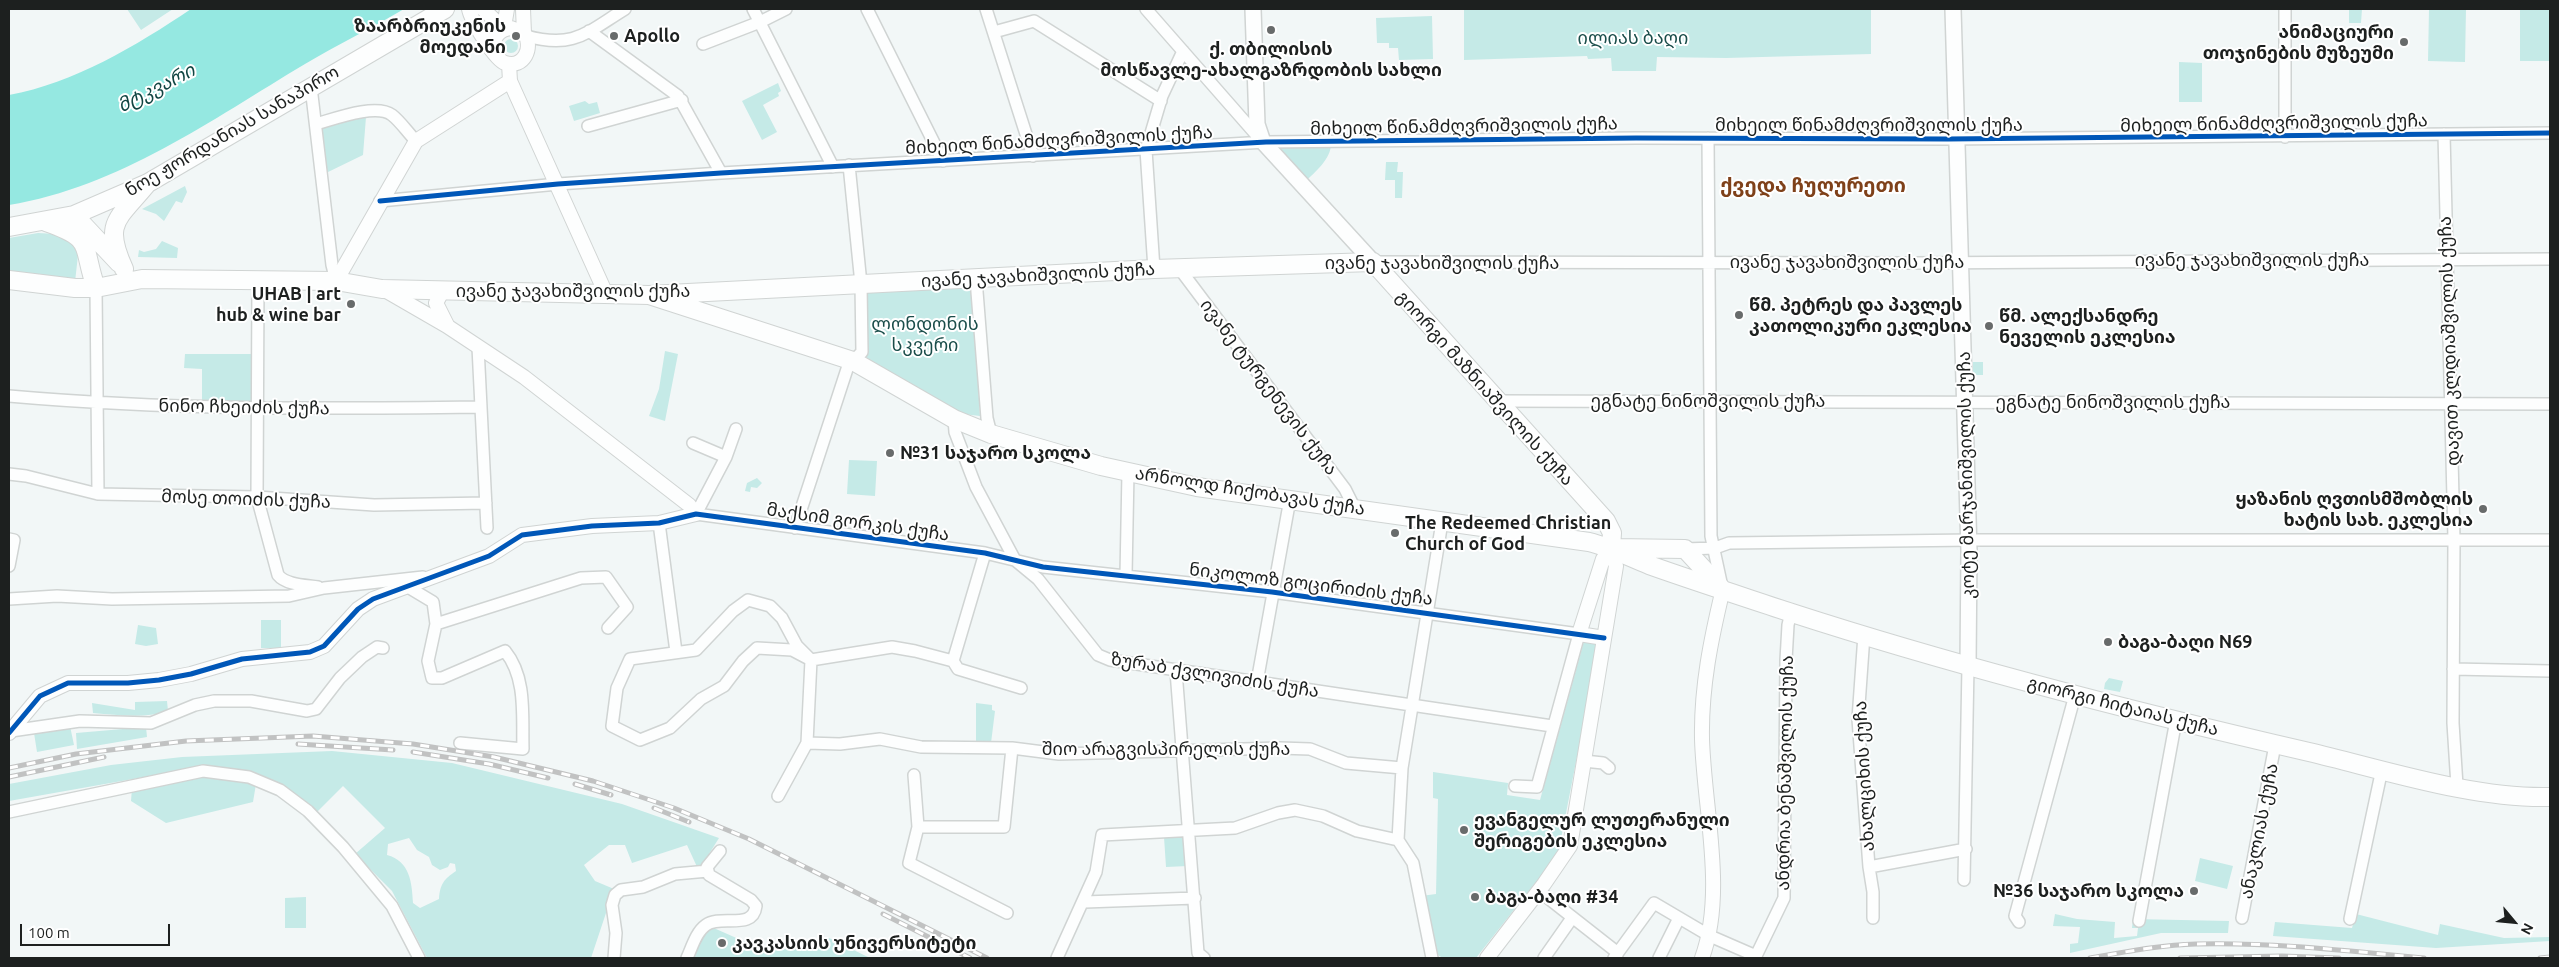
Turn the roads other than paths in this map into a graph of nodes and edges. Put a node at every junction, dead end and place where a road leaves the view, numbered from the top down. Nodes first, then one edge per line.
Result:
1 (445, 9) edge
2 (507, 9) edge
3 (523, 9) edge
4 (625, 9) edge
5 (754, 9) edge
6 (786, 9) edge
7 (867, 9) edge
8 (986, 9) edge
9 (1146, 9) edge
10 (1253, 9) edge
11 (1953, 9) edge
12 (2285, 9) edge
13 (480, 10) edge
14 (760, 22) junction
15 (505, 29) junction
16 (589, 31) junction
17 (994, 32) junction
18 (525, 35) junction
19 (703, 44) dead end
20 (493, 50) junction
21 (1183, 51) junction
22 (509, 64) junction
23 (510, 81) junction
24 (311, 87) junction
25 (682, 100) junction
26 (1160, 101) junction
27 (316, 124) junction
28 (588, 126) dead end
29 (2550, 133) edge
30 (2444, 134) junction
31 (2285, 137) junction
32 (1708, 138) junction
33 (1957, 139) junction
34 (416, 142) junction
35 (1263, 142) junction
36 (1146, 150) junction
37 (1032, 156) junction
38 (943, 161) junction
39 (848, 165) junction
40 (833, 166) junction
41 (721, 173) junction
42 (148, 183) junction
43 (558, 184) junction
44 (380, 200) junction
45 (74, 215) junction
46 (46, 222) junction
47 (9, 227) edge
48 (2446, 259) junction
49 (2550, 259) edge
50 (1373, 262) junction
51 (1709, 262) junction
52 (1961, 262) junction
53 (1179, 268) junction
54 (124, 269) junction
55 (1154, 269) junction
56 (142, 279) junction
57 (9, 280) edge
58 (258, 280) junction
59 (976, 280) junction
60 (336, 281) junction
61 (861, 284) junction
62 (96, 288) junction
63 (382, 289) junction
64 (443, 290) junction
65 (691, 292) junction
66 (606, 294) junction
67 (649, 295) junction
68 (696, 312) junction
69 (447, 326) junction
70 (478, 347) junction
71 (853, 361) junction
72 (9, 396) edge
73 (1496, 401) junction
74 (1965, 401) junction
75 (1711, 402) junction
76 (98, 404) junction
77 (2550, 404) edge
78 (2450, 405) junction
79 (480, 407) junction
80 (258, 409) junction
81 (954, 419) junction
82 (736, 429) dead end
83 (991, 434) junction
84 (693, 443) dead end
85 (726, 457) junction
86 (1128, 472) junction
87 (9, 474) edge
88 (98, 494) junction
89 (258, 497) junction
90 (1290, 499) junction
91 (486, 503) junction
92 (1355, 509) junction
93 (696, 514) junction
94 (1442, 522) junction
95 (659, 523) junction
96 (487, 528) dead end
97 (795, 528) junction
98 (2454, 539) junction
99 (11, 540) edge
100 (1969, 540) junction
101 (2550, 540) edge
102 (1715, 548) junction
103 (1623, 550) junction
104 (1685, 552) junction
105 (985, 553) junction
106 (1015, 560) junction
107 (9, 566) edge
108 (1670, 569) junction
109 (444, 575) junction
110 (1126, 575) junction
111 (408, 587) junction
112 (324, 588) junction
113 (1723, 589) junction
114 (1272, 592) junction
115 (9, 599) edge
116 (1428, 612) junction
117 (1791, 612) junction
118 (436, 624) junction
119 (608, 628) dead end
120 (1579, 634) junction
121 (1864, 635) junction
122 (1604, 638) junction
123 (383, 648) dead end
124 (676, 652) junction
125 (811, 660) junction
126 (953, 661) junction
127 (1968, 666) junction
128 (2453, 669) junction
129 (1176, 671) junction
130 (2550, 671) edge
131 (1256, 682) junction
132 (1021, 688) dead end
133 (2076, 695) junction
134 (1412, 706) junction
135 (2176, 720) junction
136 (1552, 726) junction
137 (10, 732) edge
138 (460, 743) dead end
139 (807, 743) junction
140 (2275, 744) junction
141 (1012, 748) junction
142 (1184, 751) junction
143 (1584, 761) junction
144 (1402, 768) junction
145 (1609, 768) dead end
146 (2382, 769) junction
147 (914, 774) dead end
148 (1515, 786) dead end
149 (2457, 786) junction
150 (778, 796) dead end
151 (2550, 797) edge
152 (2530, 798) junction
153 (2550, 804) edge
154 (9, 812) edge
155 (918, 827) junction
156 (1189, 830) junction
157 (1398, 840) junction
158 (1966, 849) junction
159 (720, 851) dead end
160 (1869, 867) junction
161 (708, 871) junction
162 (1964, 880) dead end
163 (1539, 891) junction
164 (1195, 898) junction
165 (1085, 902) junction
166 (1007, 913) dead end
167 (1572, 918) junction
168 (1679, 918) junction
169 (1873, 918) dead end
170 (2242, 918) dead end
171 (2350, 919) dead end
172 (2019, 922) dead end
173 (2139, 922) dead end
174 (1710, 936) junction
175 (1616, 956) edge
176 (1755, 957) edge
177 (419, 958) edge
178 (614, 958) edge
179 (687, 958) edge
180 (1057, 958) edge
181 (1204, 958) edge
182 (1432, 958) edge
183 (1487, 958) edge
184 (1544, 958) edge
185 (1659, 958) edge
186 (1702, 958) edge

1 - 24 main road, ნოე ჟორდანიას სანაპირო
2 - 15 street
3 - 18 street
4 - 16 street
5 - 14 street
6 - 14 street
7 - 38 street
8 - 17 street
9 - 21 street, გიორგი მაზნიაშვილის ქუჩა
10 - 35 main road
11 - 33 main road, კოტე მარჯანიშვილის ქუჩა
12 - 31 street
13 - 15 street
13 - 20 street
14 - 19 street
14 - 40 street
15 - 18 street
15 - 20 street
16 - 18 street
16 - 25 street
17 - 26 street
17 - 37 street
18 - 22 street
20 - 22 street
21 - 26 street
21 - 35 street, გიორგი მაზნიაშვილის ქუჩა
22 - 23 street
23 - 34 street
23 - 43 street
24 - 27 street
24 - 42 main road, ნოე ჟორდანიას სანაპირო
25 - 28 street
25 - 41 street
26 - 36 street
27 - 34 street
27 - 60 street
29 - 30 street, მიხეილ წინამძღვრიშვილის ქუჩა
30 - 31 street, მიხეილ წინამძღვრიშვილის ქუჩა
30 - 48 street, დავით კლდიაშვილის ქუჩა
31 - 33 street, მიხეილ წინამძღვრიშვილის ქუჩა
32 - 33 street, მიხეილ წინამძღვრიშვილის ქუჩა
32 - 35 street, მიხეილ წინამძღვრიშვილის ქუჩა
32 - 51 street
33 - 52 main road, კოტე მარჯანიშვილის ქუჩა
34 - 44 street
35 - 36 street, მიხეილ წინამძღვრიშვილის ქუჩა
35 - 50 main road, გიორგი მაზნიაშვილის ქუჩა
36 - 37 street, მიხეილ წინამძღვრიშვილის ქუჩა
36 - 55 street
37 - 38 street, მიხეილ წინამძღვრიშვილის ქუჩა
38 - 39 street, მიხეილ წინამძღვრიშვილის ქუჩა
39 - 40 street, მიხეილ წინამძღვრიშვილის ქუჩა
39 - 61 street
40 - 41 street, მიხეილ წინამძღვრიშვილის ქუჩა
41 - 43 street, მიხეილ წინამძღვრიშვილის ქუჩა
42 - 45 main road, ნოე ჟორდანიას სანაპირო
42 - 54 main road
43 - 44 street, მიხეილ წინამძღვრიშვილის ქუჩა
43 - 66 street
44 - 60 street
45 - 46 main road, ნოე ჟორდანიას სანაპირო
45 - 54 main road
46 - 47 main road, ნოე ჟორდანიას სანაპირო
46 - 62 main road
48 - 49 street, ივანე ჯავახიშვილის ქუჩა
48 - 52 street, ივანე ჯავახიშვილის ქუჩა
48 - 78 street, დავით კლდიაშვილის ქუჩა
50 - 51 street, ივანე ჯავახიშვილის ქუჩა
50 - 53 main road, ივანე ჯავახიშვილის ქუჩა
50 - 73 main road, გიორგი მაზნიაშვილის ქუჩა
51 - 52 street, ივანე ჯავახიშვილის ქუჩა
51 - 75 street
52 - 74 main road, კოტე მარჯანიშვილის ქუჩა
53 - 55 main road, ივანე ჯავახიშვილის ქუჩა
53 - 92 street, ივანე ტურგენევის ქუჩა
54 - 56 main road
55 - 59 main road, ივანე ჯავახიშვილის ქუჩა
56 - 58 main road, ივანე ჯავახიშვილის ქუჩა
56 - 62 main road, ივანე ჯავახიშვილის ქუჩა
57 - 62 main road, ივანე ჯავახიშვილის ქუჩა
58 - 60 main road, ივანე ჯავახიშვილის ქუჩა
58 - 80 street
59 - 61 main road, ივანე ჯავახიშვილის ქუჩა
59 - 83 street
60 - 63 main road, ივანე ჯავახიშვილის ქუჩა
61 - 65 main road, ივანე ჯავახიშვილის ქუჩა
61 - 71 street
62 - 76 street
63 - 64 main road, ივანე ჯავახიშვილის ქუჩა
63 - 69 street
64 - 66 main road, ივანე ჯავახიშვილის ქუჩა
64 - 69 street
65 - 67 main road, ივანე ჯავახიშვილის ქუჩა
65 - 68 main road
66 - 67 main road, ივანე ჯავახიშვილის ქუჩა
67 - 68 main road, არნოლდ ჩიქობავას ქუჩა
68 - 71 main road, არნოლდ ჩიქობავას ქუჩა
69 - 70 street
70 - 79 street
70 - 93 street
71 - 81 main road, არნოლდ ჩიქობავას ქუჩა
71 - 97 street
72 - 76 street, ნინო ჩხეიძის ქუჩა
73 - 75 street, ეგნატე ნინოშვილის ქუჩა
73 - 103 main road, გიორგი მაზნიაშვილის ქუჩა
74 - 75 street, ეგნატე ნინოშვილის ქუჩა
74 - 78 street, ეგნატე ნინოშვილის ქუჩა
74 - 100 main road, კოტე მარჯანიშვილის ქუჩა
75 - 102 street
76 - 80 street, ნინო ჩხეიძის ქუჩა
76 - 88 street
77 - 78 street, ეგნატე ნინოშვილის ქუჩა
78 - 98 street, დავით კლდიაშვილის ქუჩა
79 - 80 street, ნინო ჩხეიძის ქუჩა
79 - 91 street
80 - 89 street
81 - 83 main road, არნოლდ ჩიქობავას ქუჩა
81 - 106 street, ზურაბ ქვლივიძის ქუჩა
82 - 85 street
83 - 86 main road, არნოლდ ჩიქობავას ქუჩა
84 - 85 street
85 - 93 street
86 - 90 main road, არნოლდ ჩიქობავას ქუჩა
86 - 110 street
87 - 88 street, მოსე თოიძის ქუჩა
88 - 89 street, მოსე თოიძის ქუჩა
89 - 91 street, მოსე თოიძის ქუჩა
89 - 112 street
90 - 92 main road, არნოლდ ჩიქობავას ქუჩა
90 - 114 street
91 - 96 street
92 - 94 main road, არნოლდ ჩიქობავას ქუჩა
93 - 95 street
93 - 97 street, მაქსიმ გორკის ქუჩა
94 - 103 main road, არნოლდ ჩიქობავას ქუჩა
94 - 116 street
95 - 109 street
95 - 124 street
97 - 105 street, მაქსიმ გორკის ქუჩა
98 - 100 street
98 - 101 street
98 - 128 street, დავით კლდიაშვილის ქუჩა
99 - 107 street
100 - 102 street
100 - 127 main road, კოტე მარჯანიშვილის ქუჩა
102 - 104 street
102 - 113 street
103 - 104 main road
103 - 108 main road, გიორგი ჩიტაიას ქუჩა
103 - 120 street
103 - 122 street
104 - 108 main road
104 - 113 main road, გიორგი ჩიტაიას ქუჩა
105 - 106 street, მაქსიმ გორკის ქუჩა
105 - 126 street
106 - 110 street, ნიკოლოზ გოცირიძის ქუჩა
106 - 129 street, ზურაბ ქვლივიძის ქუჩა
108 - 113 main road, გიორგი ჩიტაიას ქუჩა
109 - 111 street
109 - 112 street
110 - 114 street, ნიკოლოზ გოცირიძის ქუჩა
111 - 118 street
111 - 137 street
112 - 115 street
113 - 117 main road, გიორგი ჩიტაიას ქუჩა
113 - 174 street
114 - 116 street, ნიკოლოზ გოცირიძის ქუჩა
114 - 131 street
116 - 120 street, ნიკოლოზ გოცირიძის ქუჩა
116 - 134 street
117 - 121 main road, გიორგი ჩიტაიას ქუჩა
117 - 176 street, ანდრია ბენაშვილის ქუჩა
118 - 119 street
118 - 138 street
120 - 122 street, ნიკოლოზ გოცირიძის ქუჩა
120 - 136 street
121 - 127 main road, გიორგი ჩიტაიას ქუჩა
121 - 160 street, ახალციხის ქუჩა
122 - 143 street
123 - 137 street
124 - 125 street
124 - 125 street
125 - 126 street
125 - 139 street
126 - 132 street
127 - 133 main road, გიორგი ჩიტაიას ქუჩა
127 - 158 street, კოტე მარჯანიშვილის ქუჩა
128 - 130 street
128 - 149 street, დავით კლდიაშვილის ქუჩა
129 - 131 street, ზურაბ ქვლივიძის ქუჩა
129 - 142 street
131 - 134 street, ზურაბ ქვლივიძის ქუჩა
133 - 135 main road, გიორგი ჩიტაიას ქუჩა
133 - 172 street
134 - 136 street, ზურაბ ქვლივიძის ქუჩა
134 - 144 street
135 - 140 main road, გიორგი ჩიტაიას ქუჩა
135 - 173 street
136 - 148 street
139 - 141 street, შიო არაგვისპირელის ქუჩა
139 - 150 street
140 - 146 main road, გიორგი ჩიტაიას ქუჩა
140 - 170 street, ანაკლიას ქუჩა
141 - 142 street, შიო არაგვისპირელის ქუჩა
141 - 155 street
142 - 144 street, შიო არაგვისპირელის ქუჩა
142 - 156 street
143 - 145 street
143 - 163 street
144 - 157 street
146 - 149 main road, გიორგი ჩიტაიას ქუჩა
146 - 171 street
147 - 155 street
149 - 152 main road, გიორგი ჩიტაიას ქუჩა
151 - 152 main road, გიორგი ჩიტაიას ქუჩა
152 - 153 main road, გიორგი ჩიტაიას ქუჩა
154 - 177 street
155 - 166 street
156 - 157 street
156 - 164 street
156 - 165 street
157 - 182 street
158 - 160 street
158 - 162 street, კოტე მარჯანიშვილის ქუჩა
159 - 161 street
160 - 169 street, ახალციხის ქუჩა
161 - 178 street
161 - 179 street
163 - 167 street
163 - 183 street
164 - 165 street
164 - 181 street
165 - 180 street
167 - 175 street
167 - 184 street
168 - 174 street
168 - 175 street
168 - 185 street
174 - 176 street
174 - 186 street

